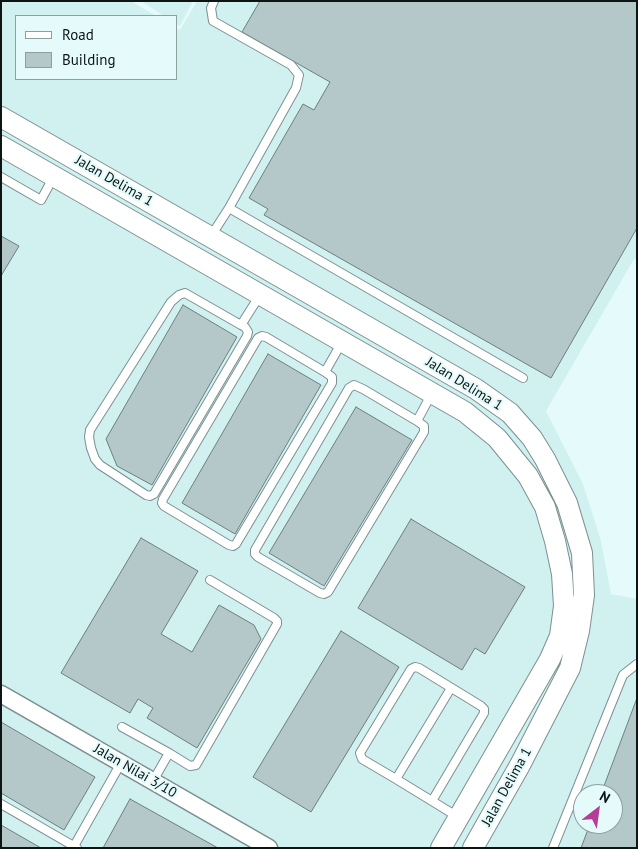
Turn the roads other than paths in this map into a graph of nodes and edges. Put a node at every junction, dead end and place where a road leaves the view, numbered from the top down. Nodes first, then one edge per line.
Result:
1 (214, 1) edge
2 (1, 117) edge
3 (1, 146) edge
4 (54, 176) junction
5 (1, 177) edge
6 (229, 208) junction
7 (211, 237) junction
8 (260, 295) junction
9 (241, 325) junction
10 (342, 342) junction
11 (325, 372) junction
12 (523, 378) dead end
13 (432, 394) junction
14 (417, 420) junction
15 (210, 580) dead end
16 (637, 664) edge
17 (451, 688) junction
18 (1, 694) edge
19 (122, 727) dead end
20 (496, 752) junction
21 (169, 754) junction
22 (120, 763) junction
23 (520, 765) junction
24 (396, 779) junction
25 (153, 781) junction
26 (432, 801) junction
27 (1, 804) edge
28 (458, 817) junction
29 (74, 847) edge
30 (268, 848) edge
31 (441, 848) edge
32 (473, 848) edge
33 (553, 848) edge

1 - 6 lane
2 - 7 street, Jalan Delima 1
3 - 4 street, Jalan Delima 1
4 - 5 lane
4 - 8 street, Jalan Delima 1
6 - 7 lane
6 - 12 lane
7 - 23 street, Jalan Delima 1
8 - 9 lane
8 - 10 street, Jalan Delima 1
9 - 9 lane
10 - 11 lane
10 - 13 street, Jalan Delima 1
11 - 11 lane
13 - 14 lane
13 - 20 street, Jalan Delima 1
14 - 14 lane
15 - 21 lane
16 - 33 lane
17 - 24 lane
17 - 24 lane
17 - 26 lane
18 - 22 street, Jalan Nilai 3/10
19 - 21 lane
20 - 23 street
20 - 28 street, Jalan Delima 1
21 - 25 lane
22 - 25 street, Jalan Nilai 3/10
22 - 29 lane
23 - 32 street, Jalan Delima 1
24 - 26 lane
25 - 30 street, Jalan Nilai 3/10
26 - 28 lane
27 - 29 lane
28 - 31 street, Jalan Delima 1

